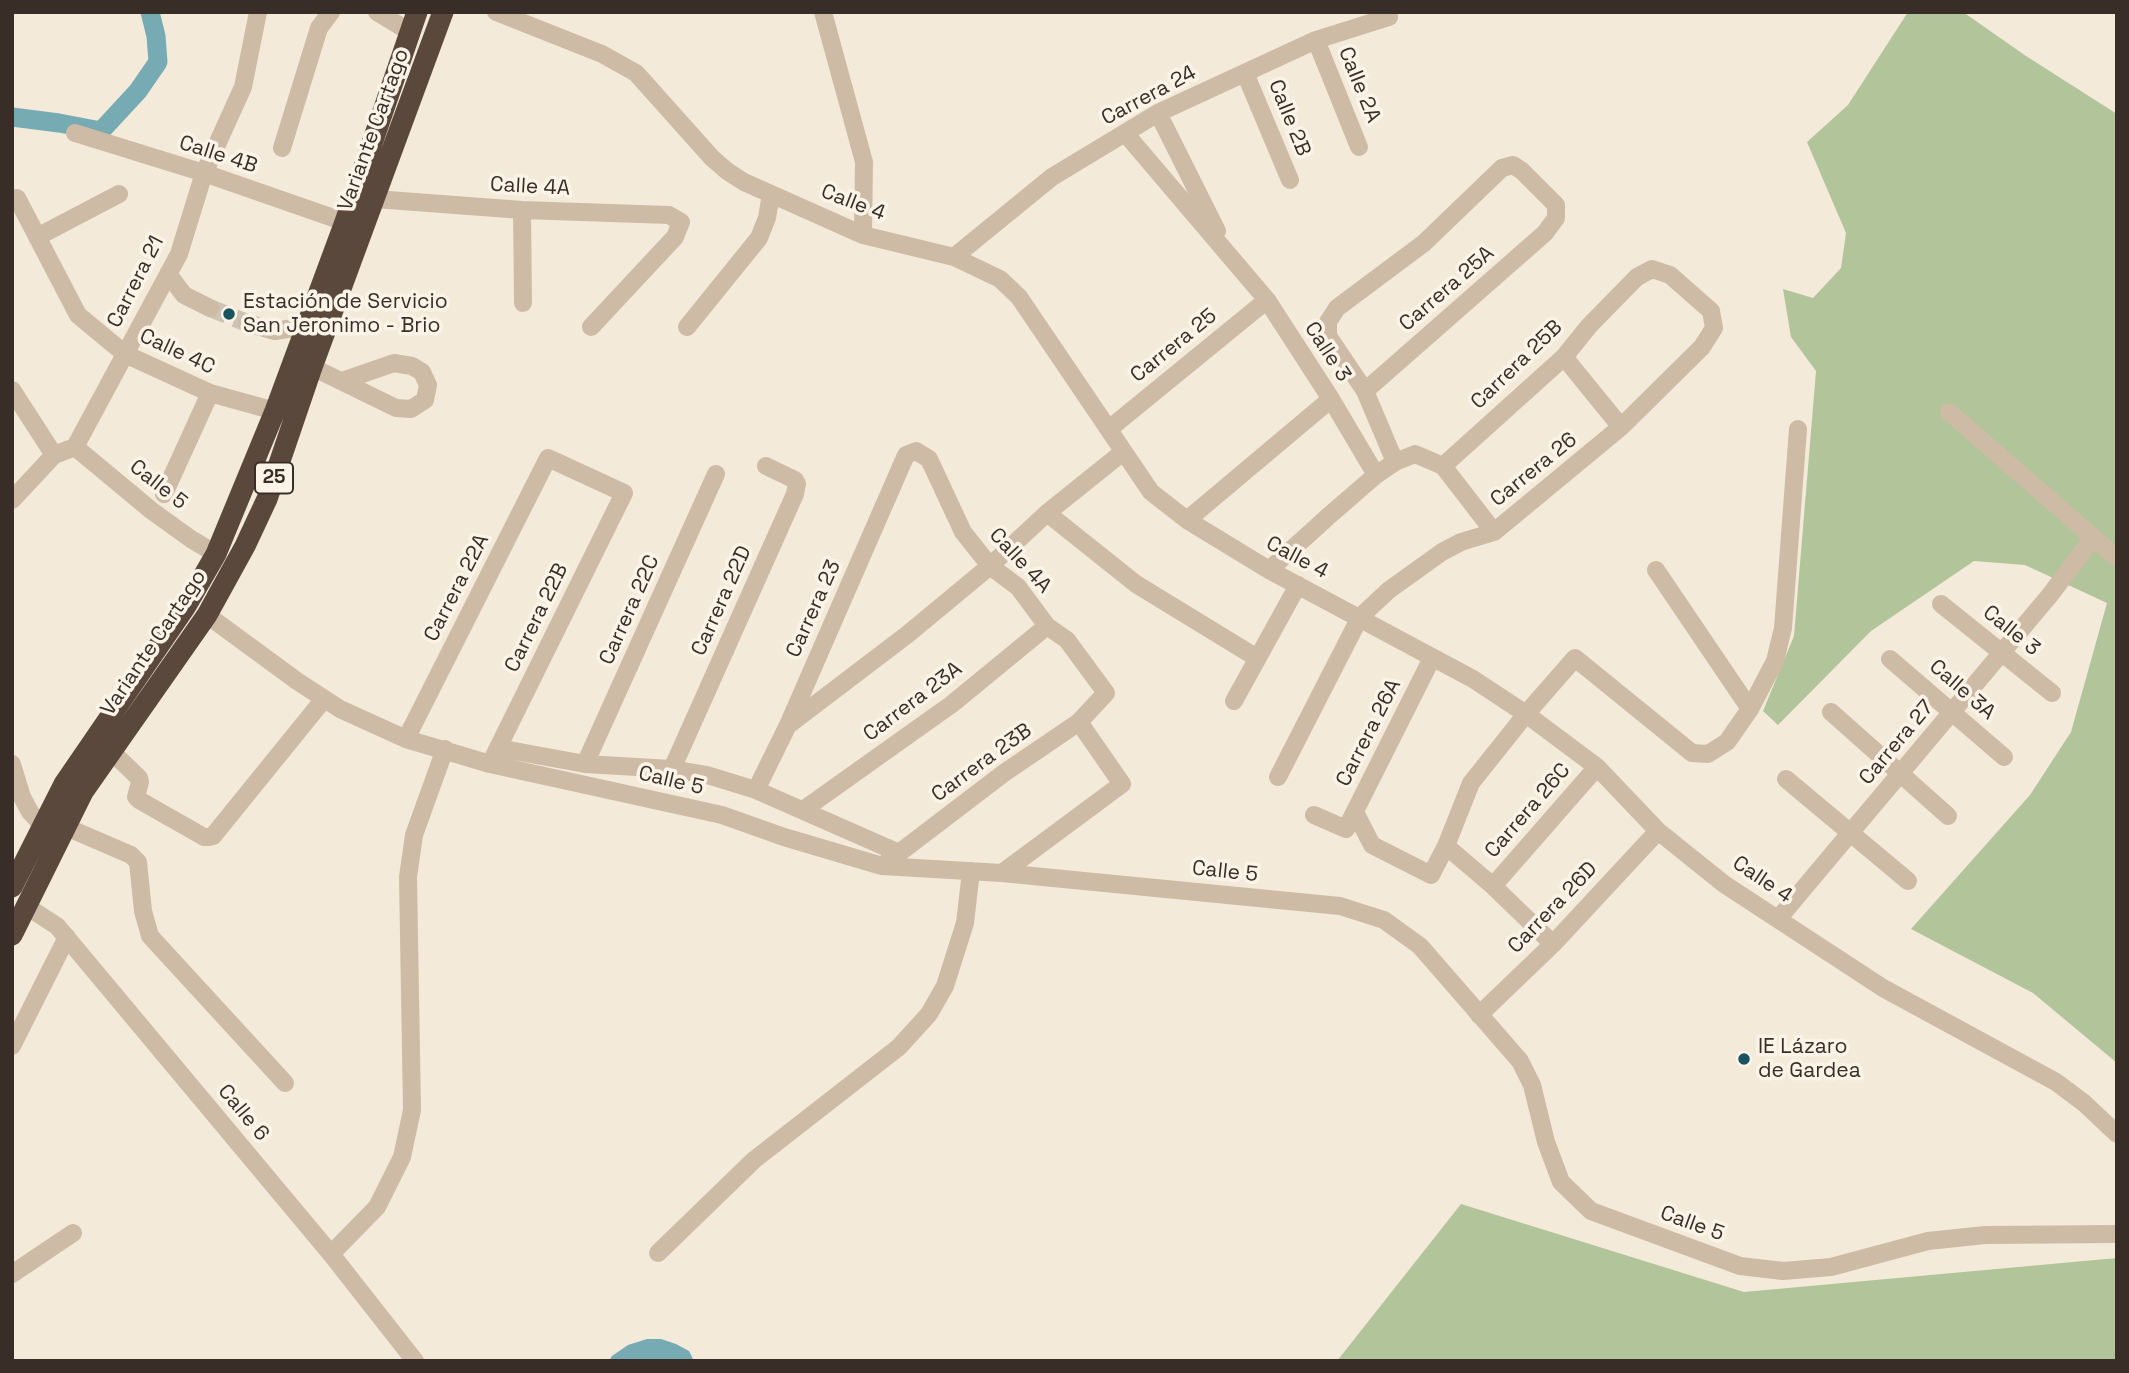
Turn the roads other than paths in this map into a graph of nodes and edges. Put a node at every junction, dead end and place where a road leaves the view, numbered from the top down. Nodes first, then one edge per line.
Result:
1 (258, 12) edge
2 (331, 12) edge
3 (377, 12) edge
4 (443, 12) edge
5 (496, 12) edge
6 (823, 12) edge
7 (1389, 17) dead end
8 (414, 22) edge
9 (1316, 40) junction
10 (1245, 73) junction
11 (1158, 113) junction
12 (75, 133) dead end
13 (1125, 133) junction
14 (1359, 147) dead end
15 (282, 148) dead end
16 (204, 173) junction
17 (1290, 180) dead end
18 (118, 194) dead end
19 (771, 194) junction
20 (17, 198) dead end
21 (375, 199) junction
22 (522, 210) junction
23 (345, 222) junction
24 (863, 235) junction
25 (37, 236) junction
26 (954, 257) junction
27 (1231, 260) junction
28 (1652, 269) joint
29 (168, 274) junction
30 (1267, 300) junction
31 (523, 303) dead end
32 (210, 308) tunnel mouth
33 (247, 323) tunnel mouth
34 (306, 326) junction
35 (591, 327) dead end
36 (687, 327) dead end
37 (125, 354) junction
38 (1564, 357) junction
39 (312, 367) junction
40 (342, 381) dead end
41 (12, 390) edge
42 (1365, 391) junction
43 (210, 393) junction
44 (1331, 399) junction
45 (275, 411) junction
46 (1949, 412) dead end
47 (1621, 427) junction
48 (1110, 429) junction
49 (1798, 429) dead end
50 (75, 447) junction
51 (916, 450) joint
52 (1123, 452) junction
53 (54, 455) junction
54 (1395, 462) junction
55 (766, 466) dead end
56 (1443, 466) junction
57 (716, 474) dead end
58 (1377, 475) junction
59 (624, 493) joint
60 (164, 494) dead end
61 (12, 500) edge
62 (1047, 513) junction
63 (1187, 520) junction
64 (1494, 532) junction
65 (2093, 538) junction
66 (216, 554) junction
67 (2117, 558) edge
68 (990, 566) junction
69 (1269, 570) junction
70 (1656, 570) dead end
71 (1298, 585) junction
72 (1941, 604) dead end
73 (206, 615) junction
74 (1360, 617) junction
75 (1047, 626) junction
76 (2002, 653) junction
77 (1257, 658) junction
78 (1432, 658) junction
79 (1890, 659) dead end
80 (1106, 693) joint
81 (2052, 693) dead end
82 (324, 699) junction
83 (1234, 701) dead end
84 (1750, 709) junction
85 (1953, 711) junction
86 (1831, 712) dead end
87 (1526, 714) junction
88 (1079, 722) junction
89 (788, 725) junction
90 (406, 739) junction
91 (445, 749) junction
92 (111, 751) junction
93 (494, 756) junction
94 (2004, 757) dead end
95 (12, 764) edge
96 (585, 764) junction
97 (1597, 766) junction
98 (672, 769) junction
99 (1901, 774) junction
100 (1279, 777) dead end
101 (1786, 779) dead end
102 (756, 790) junction
103 (803, 810) junction
104 (1355, 811) junction
105 (1314, 815) dead end
106 (1948, 816) dead end
107 (43, 826) junction
108 (65, 827) junction
109 (1658, 831) junction
110 (1850, 834) junction
111 (1446, 846) junction
112 (899, 853) junction
113 (882, 866) junction
114 (971, 871) junction
115 (1002, 873) junction
116 (1908, 881) dead end
117 (1493, 886) junction
118 (12, 887) edge
119 (26, 906) junction
120 (1778, 919) junction
121 (12, 935) edge
122 (67, 937) junction
123 (1553, 944) junction
124 (1479, 1015) junction
125 (12, 1046) edge
126 (285, 1083) dead end
127 (2117, 1134) edge
128 (73, 1233) dead end
129 (2117, 1234) edge
130 (658, 1253) dead end
131 (331, 1254) junction
132 (12, 1274) edge
133 (415, 1361) edge

1 - 16 street, Carrera 21
2 - 15 street
3 - 8 street
4 - 21 highway, Variante Cartago / 25
5 - 19 street, Calle 4
6 - 24 street
7 - 9 street, Carrera 24
8 - 23 highway, Variante Cartago / 25
9 - 10 street, Carrera 24
9 - 14 street, Calle 2A
10 - 11 street, Carrera 24
10 - 17 street, Calle 2B
11 - 13 street, Carrera 24
11 - 27 street, Calle 3
12 - 16 street, Calle 4B
13 - 26 street, Carrera 24
13 - 27 street, Calle 3
16 - 23 street, Calle 4B
16 - 29 street, Carrera 21
18 - 25 street
19 - 24 street, Calle 4
19 - 36 street
20 - 25 street, Calle 4C
21 - 22 street, Calle 4A
21 - 39 highway, Variante Cartago / 25
22 - 31 street
22 - 35 street, Calle 4A
23 - 34 highway, Variante Cartago / 25
24 - 26 street, Calle 4
25 - 37 street, Calle 4C
26 - 48 street, Calle 4
27 - 30 street, Calle 3
28 - 38 street, Carrera 25B
28 - 47 street, Carrera 26
29 - 32 street
29 - 37 street, Carrera 21
30 - 44 street, Calle 3
30 - 48 street, Carrera 25
33 - 34 street
34 - 45 highway, Variante Cartago / 25
37 - 43 street, Calle 4C
37 - 50 street, Carrera 21
38 - 47 street
38 - 56 street, Carrera 25B
39 - 40 street
39 - 73 highway, Variante Cartago / 25
41 - 53 street
42 - 42 street, Carrera 25A
42 - 54 street
43 - 45 street, Calle 4C
43 - 60 street
44 - 58 street, Calle 3
44 - 63 street
45 - 66 highway, Variante Cartago / 25
46 - 65 street
47 - 64 street, Carrera 26
48 - 52 street, Calle 4
49 - 84 street
50 - 53 street
50 - 66 street, Calle 5
51 - 68 street, Calle 4A
51 - 89 street, Carrera 23
52 - 62 street
52 - 63 street, Calle 4
53 - 61 street
54 - 56 street
54 - 58 street
55 - 98 street, Carrera 22D
56 - 64 street
57 - 96 street, Carrera 22C
58 - 69 street
59 - 90 street, Carrera 22A
59 - 93 street, Carrera 22B
62 - 68 street
62 - 77 street
63 - 69 street, Calle 4
64 - 74 street, Carrera 26
65 - 67 street
65 - 76 street, Carrera 27
66 - 107 highway, Variante Cartago / 25
68 - 75 street, Calle 4A
68 - 89 street
69 - 71 street, Calle 4
70 - 84 street
71 - 74 street, Calle 4
71 - 77 street
72 - 76 street, Calle 3
73 - 82 street, Calle 5
73 - 92 highway, Variante Cartago / 25
74 - 78 street, Calle 4
74 - 100 street
75 - 80 street, Calle 4A
75 - 103 street, Carrera 23A
76 - 81 street, Calle 3
76 - 85 street, Carrera 27
77 - 83 street
78 - 87 street, Calle 4
78 - 104 street, Carrera 26A
79 - 85 street, Calle 3A
80 - 88 street, Carrera 23B
82 - 90 street, Calle 5
82 - 92 street
84 - 87 street
85 - 94 street, Calle 3A
85 - 99 street, Carrera 27
86 - 99 street
87 - 97 street, Calle 4
87 - 111 street
88 - 112 street, Carrera 23B
88 - 115 street
89 - 102 street, Carrera 23
90 - 91 street, Calle 5
91 - 93 street, Calle 5
91 - 131 street
92 - 108 highway, Variante Cartago / 25
93 - 96 street
93 - 113 street, Calle 5
95 - 107 street
96 - 98 street
97 - 109 street, Calle 4
97 - 117 street, Carrera 26C
98 - 102 street
99 - 106 street
99 - 110 street, Carrera 27
101 - 110 street
102 - 103 street
103 - 112 street
104 - 105 street, Carrera 26A
104 - 111 street
107 - 118 highway, Variante Cartago / 25
108 - 119 highway, Variante Cartago / 25
108 - 126 street
109 - 120 street, Calle 4
109 - 123 street, Carrera 26D
110 - 116 street
110 - 120 street, Carrera 27
111 - 117 street
112 - 113 street, Carrera 23B
113 - 114 street, Calle 5
114 - 115 street, Calle 5
114 - 130 street
115 - 124 street, Calle 5
117 - 123 street
119 - 121 highway, Variante Cartago / 25
119 - 122 street, Calle 6
120 - 127 street, Calle 4
122 - 125 street
122 - 131 street, Calle 6
123 - 124 street, Carrera 26D
124 - 129 street, Calle 5
128 - 132 street
131 - 133 street, Calle 6

